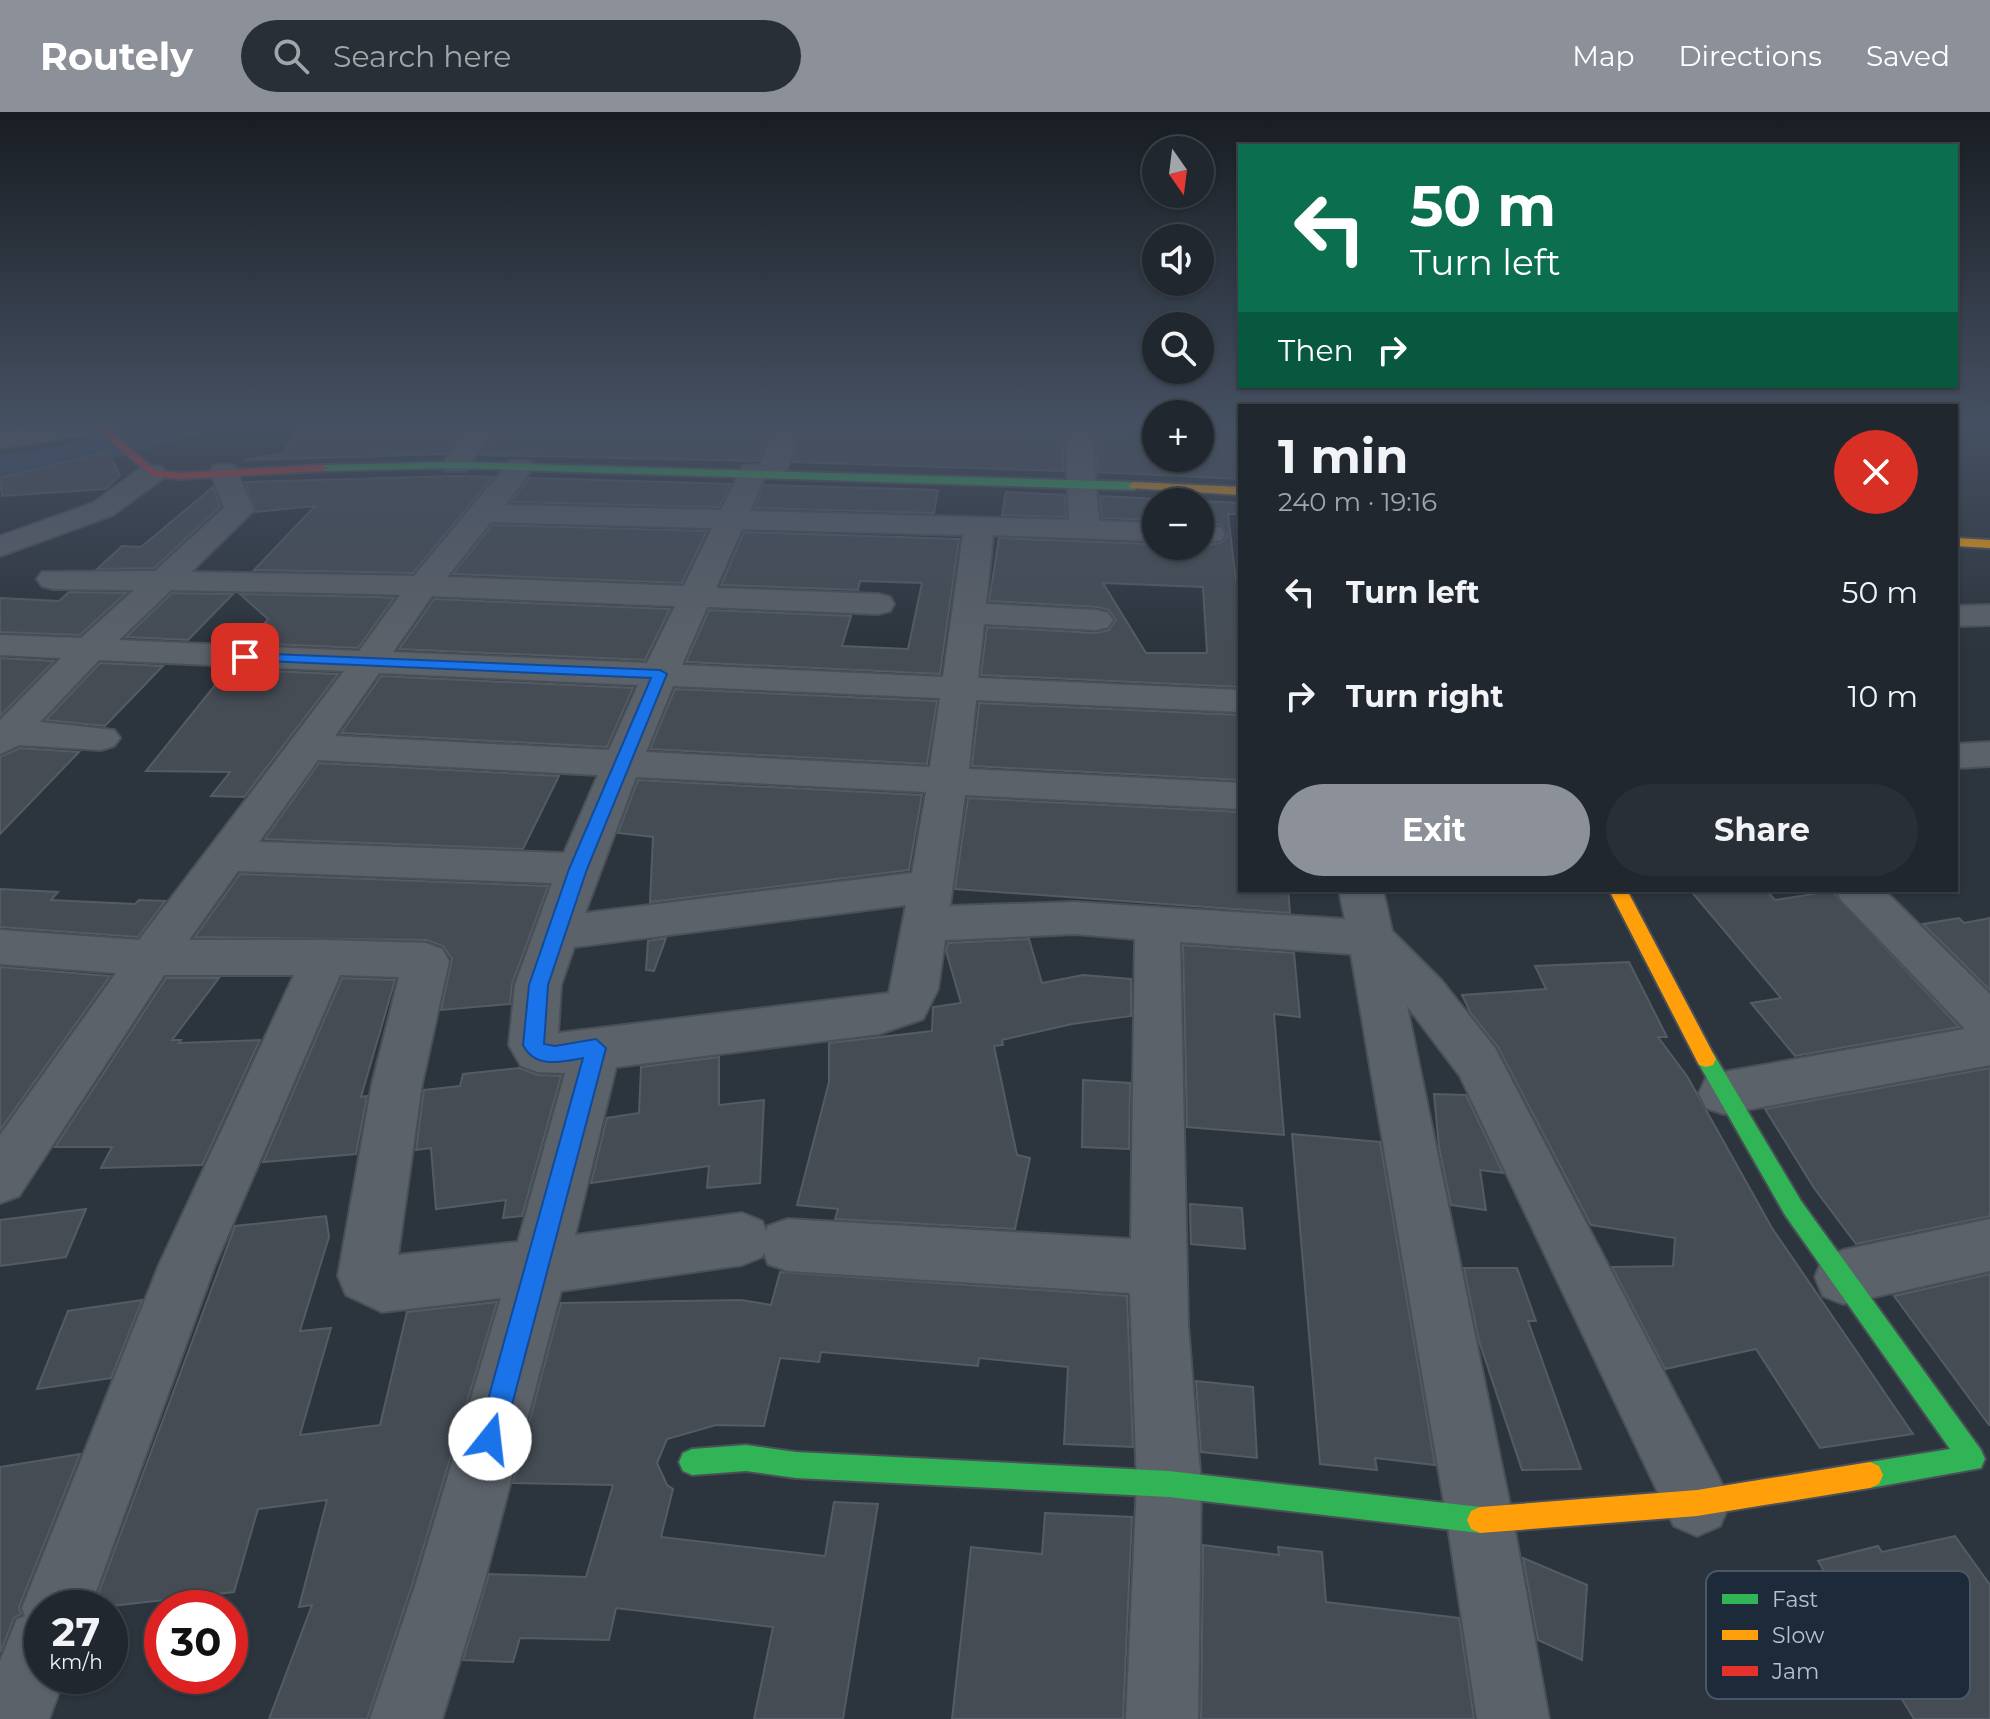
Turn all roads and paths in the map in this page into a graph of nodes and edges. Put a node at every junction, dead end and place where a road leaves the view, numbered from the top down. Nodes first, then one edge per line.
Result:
1 (114, 497) edge
2 (234, 497) edge
3 (495, 497) edge
4 (746, 497) edge
5 (1084, 497) edge
6 (482, 513) junction
7 (732, 519) junction
8 (979, 526) junction
9 (1085, 529) junction
10 (1142, 531) edge
11 (1958, 542) edge
12 (1990, 544) edge
13 (0, 547) edge
14 (53, 579) dead end
15 (162, 581) junction
16 (422, 587) junction
17 (695, 599) junction
18 (878, 604) dead end
19 (966, 613) junction
20 (1990, 615) edge
21 (1958, 616) edge
22 (1096, 620) dead end
23 (0, 645) edge
24 (90, 649) junction
25 (368, 663) junction
26 (660, 674) junction
27 (960, 688) junction
28 (1238, 701) edge
29 (3, 736) edge
30 (101, 738) dead end
31 (308, 747) junction
32 (1990, 754) edge
33 (1958, 756) edge
34 (623, 764) junction
35 (948, 779) junction
36 (1238, 796) edge
37 (227, 856) junction
38 (578, 869) junction
39 (1619, 892) edge
40 (1859, 892) edge
41 (926, 905) junction
42 (1366, 914) edge
43 (1157, 924) junction
44 (555, 933) junction
45 (0, 947) edge
46 (325, 957) junction
47 (151, 958) junction
48 (1990, 1024) edge
49 (1990, 1045) edge
50 (596, 1048) junction
51 (1724, 1093) junction
52 (0, 1179) edge
53 (1990, 1245) edge
54 (539, 1267) junction
55 (1159, 1268) junction
56 (1843, 1277) junction
57 (692, 1462) dead end
58 (1981, 1471) edge
59 (1169, 1484) junction
60 (1697, 1503) junction
61 (1480, 1520) junction
62 (63, 1590) edge
63 (24, 1691) edge
64 (13, 1719) edge
65 (406, 1719) edge
66 (1162, 1719) edge
67 (1513, 1719) edge

1 - 13 street
2 - 15 street
3 - 6 street
4 - 7 street
5 - 9 street
6 - 7 street
6 - 16 street
7 - 8 street
7 - 17 street
8 - 9 street
8 - 19 street
9 - 10 street
11 - 12 street
14 - 15 street
15 - 16 street
15 - 24 street
16 - 17 street
16 - 25 street
17 - 18 street
17 - 26 street
19 - 22 street
19 - 27 street
20 - 21 street
23 - 24 street
24 - 25 street
24 - 29 street
25 - 26 street
25 - 31 street
26 - 27 street
26 - 34 street
27 - 28 street
27 - 35 street
29 - 30 street
31 - 34 street
31 - 37 street
32 - 33 street
34 - 35 street
34 - 38 street
35 - 36 street
35 - 41 street
37 - 38 street
37 - 47 street
38 - 44 street
39 - 51 street
40 - 48 street
41 - 43 street
41 - 44 street
41 - 50 street
42 - 43 street
42 - 60 street
42 - 61 street
43 - 55 street
44 - 50 street
45 - 47 street
46 - 47 street
46 - 54 street
46 - 62 street
47 - 52 street
49 - 51 street
50 - 54 street
51 - 56 street
53 - 56 street
54 - 55 street
54 - 65 street
55 - 59 street
56 - 58 street
57 - 59 street
58 - 60 street
59 - 61 street
59 - 66 street
60 - 61 street
61 - 67 street
63 - 64 street

